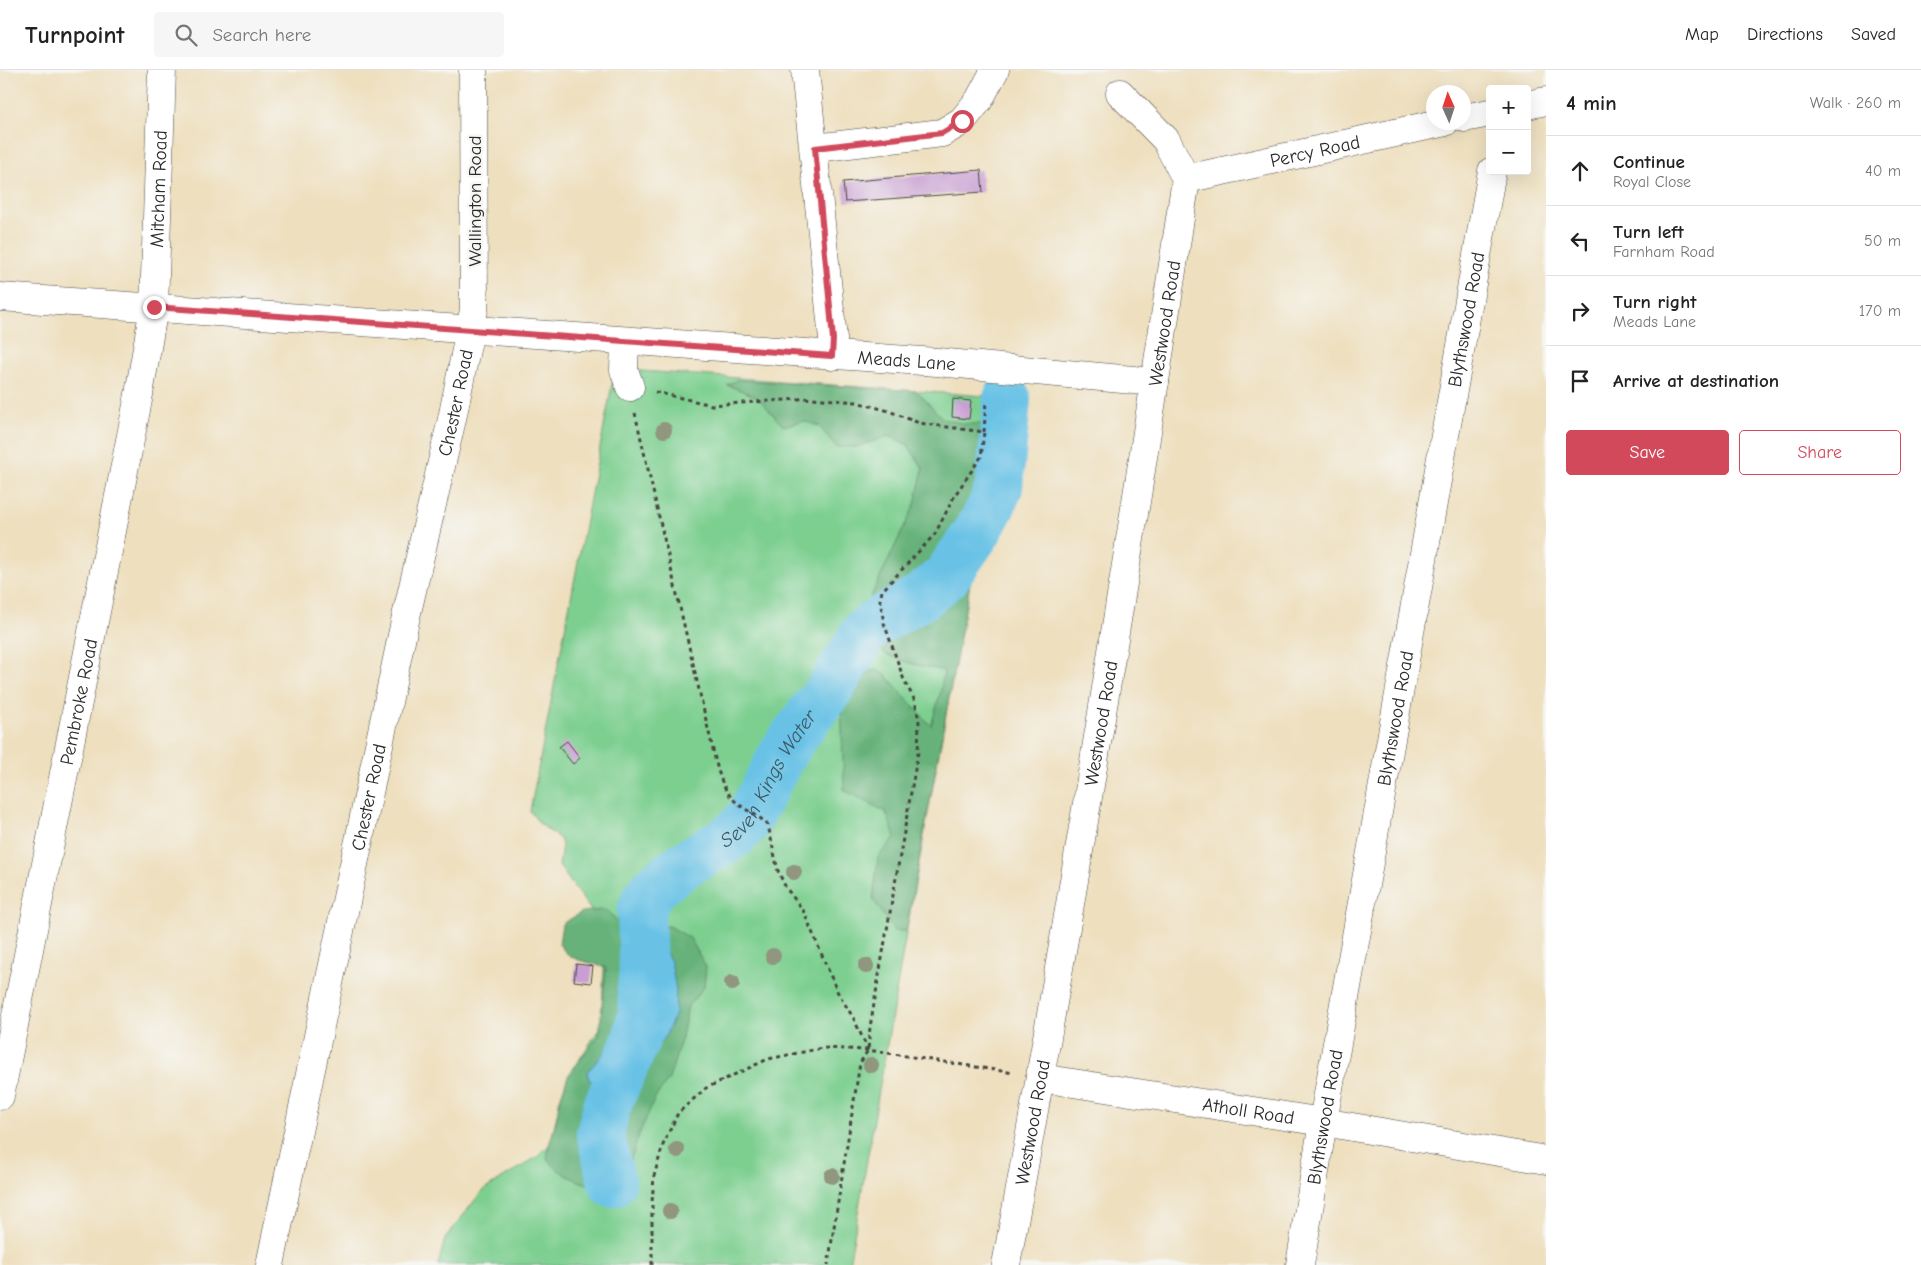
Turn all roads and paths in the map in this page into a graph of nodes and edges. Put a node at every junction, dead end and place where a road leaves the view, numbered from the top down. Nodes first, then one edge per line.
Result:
1 (162, 70) edge
2 (473, 70) edge
3 (805, 70) edge
4 (995, 70) edge
5 (1120, 93) dead end
6 (1546, 101) edge
7 (1531, 104) edge
8 (1486, 114) edge
9 (1471, 117) edge
10 (1426, 126) edge
11 (815, 148) junction
12 (1491, 175) edge
13 (1186, 179) junction
14 (0, 297) edge
15 (154, 307) junction
16 (470, 330) junction
17 (626, 341) junction
18 (832, 356) junction
19 (1155, 382) junction
20 (630, 388) junction
21 (986, 401) dead end
22 (984, 432) junction
23 (868, 1050) junction
24 (1041, 1078) junction
25 (0, 1096) edge
26 (1323, 1122) junction
27 (1546, 1160) edge
28 (270, 1265) edge
29 (652, 1265) edge
30 (828, 1265) edge
31 (1006, 1265) edge
32 (1300, 1265) edge

1 - 15 street, Mitcham Road
2 - 16 street, Wallington Road
3 - 11 street
4 - 11 street
5 - 13 street
6 - 7 street
8 - 9 street
10 - 13 street, Percy Road
11 - 18 street
12 - 26 street, Blythswood Road
13 - 19 street, Westwood Road
14 - 15 street, Meads Lane
15 - 16 street, Meads Lane
15 - 25 street, Pembroke Road
16 - 17 street, Meads Lane
16 - 28 street, Chester Road
17 - 18 street, Meads Lane
17 - 20 street
18 - 19 street, Meads Lane
19 - 24 street, Westwood Road
20 - 22 path
20 - 23 path
21 - 22 path
22 - 23 path
23 - 24 path
23 - 29 path
23 - 30 path
24 - 26 street, Atholl Road
24 - 31 street, Westwood Road
26 - 27 street, Atholl Road
26 - 32 street, Blythswood Road

